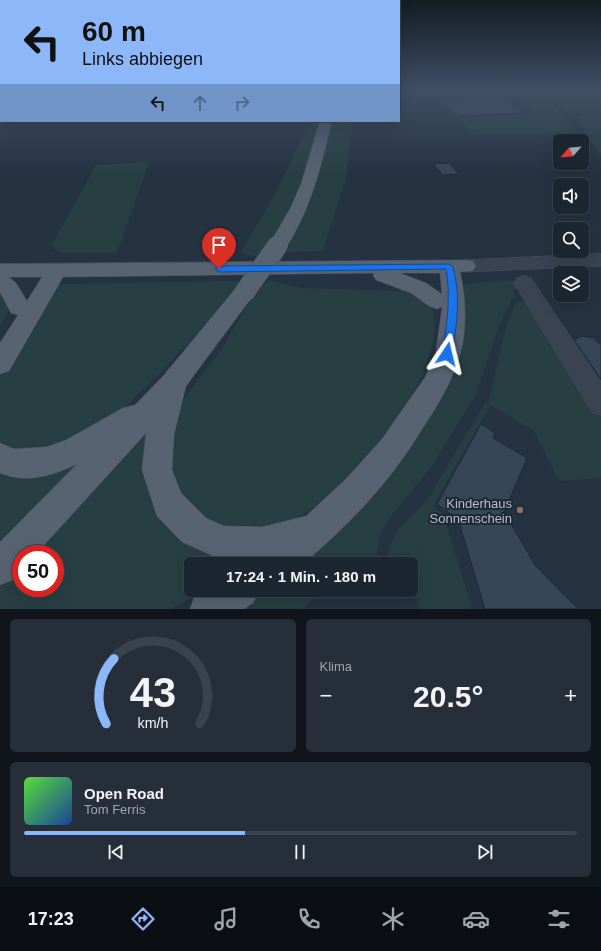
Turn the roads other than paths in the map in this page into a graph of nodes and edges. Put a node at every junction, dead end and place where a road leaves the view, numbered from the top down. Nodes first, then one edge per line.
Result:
1 (326, 122) edge
2 (601, 260) edge
3 (355, 267) junction
4 (448, 267) junction
5 (57, 270) junction
6 (0, 271) edge
7 (0, 281) edge
8 (524, 283) dead end
9 (437, 301) junction
10 (19, 307) junction
11 (451, 331) junction
12 (0, 336) edge
13 (0, 364) edge
14 (164, 394) junction
15 (601, 404) edge
16 (0, 458) edge
17 (316, 531) junction
18 (284, 557) edge
19 (0, 567) edge
20 (229, 597) edge
21 (209, 609) edge

1 - 14 main road, bridge
2 - 4 street
3 - 4 main road
3 - 5 main road
3 - 9 main road
4 - 9 main road
4 - 11 main road
5 - 6 main road
5 - 10 main road
5 - 13 main road
7 - 10 main road
8 - 15 street
9 - 11 main road
10 - 12 main road
11 - 17 main road
14 - 16 main road
14 - 17 main road
14 - 19 main road
17 - 18 main road
20 - 21 main road

